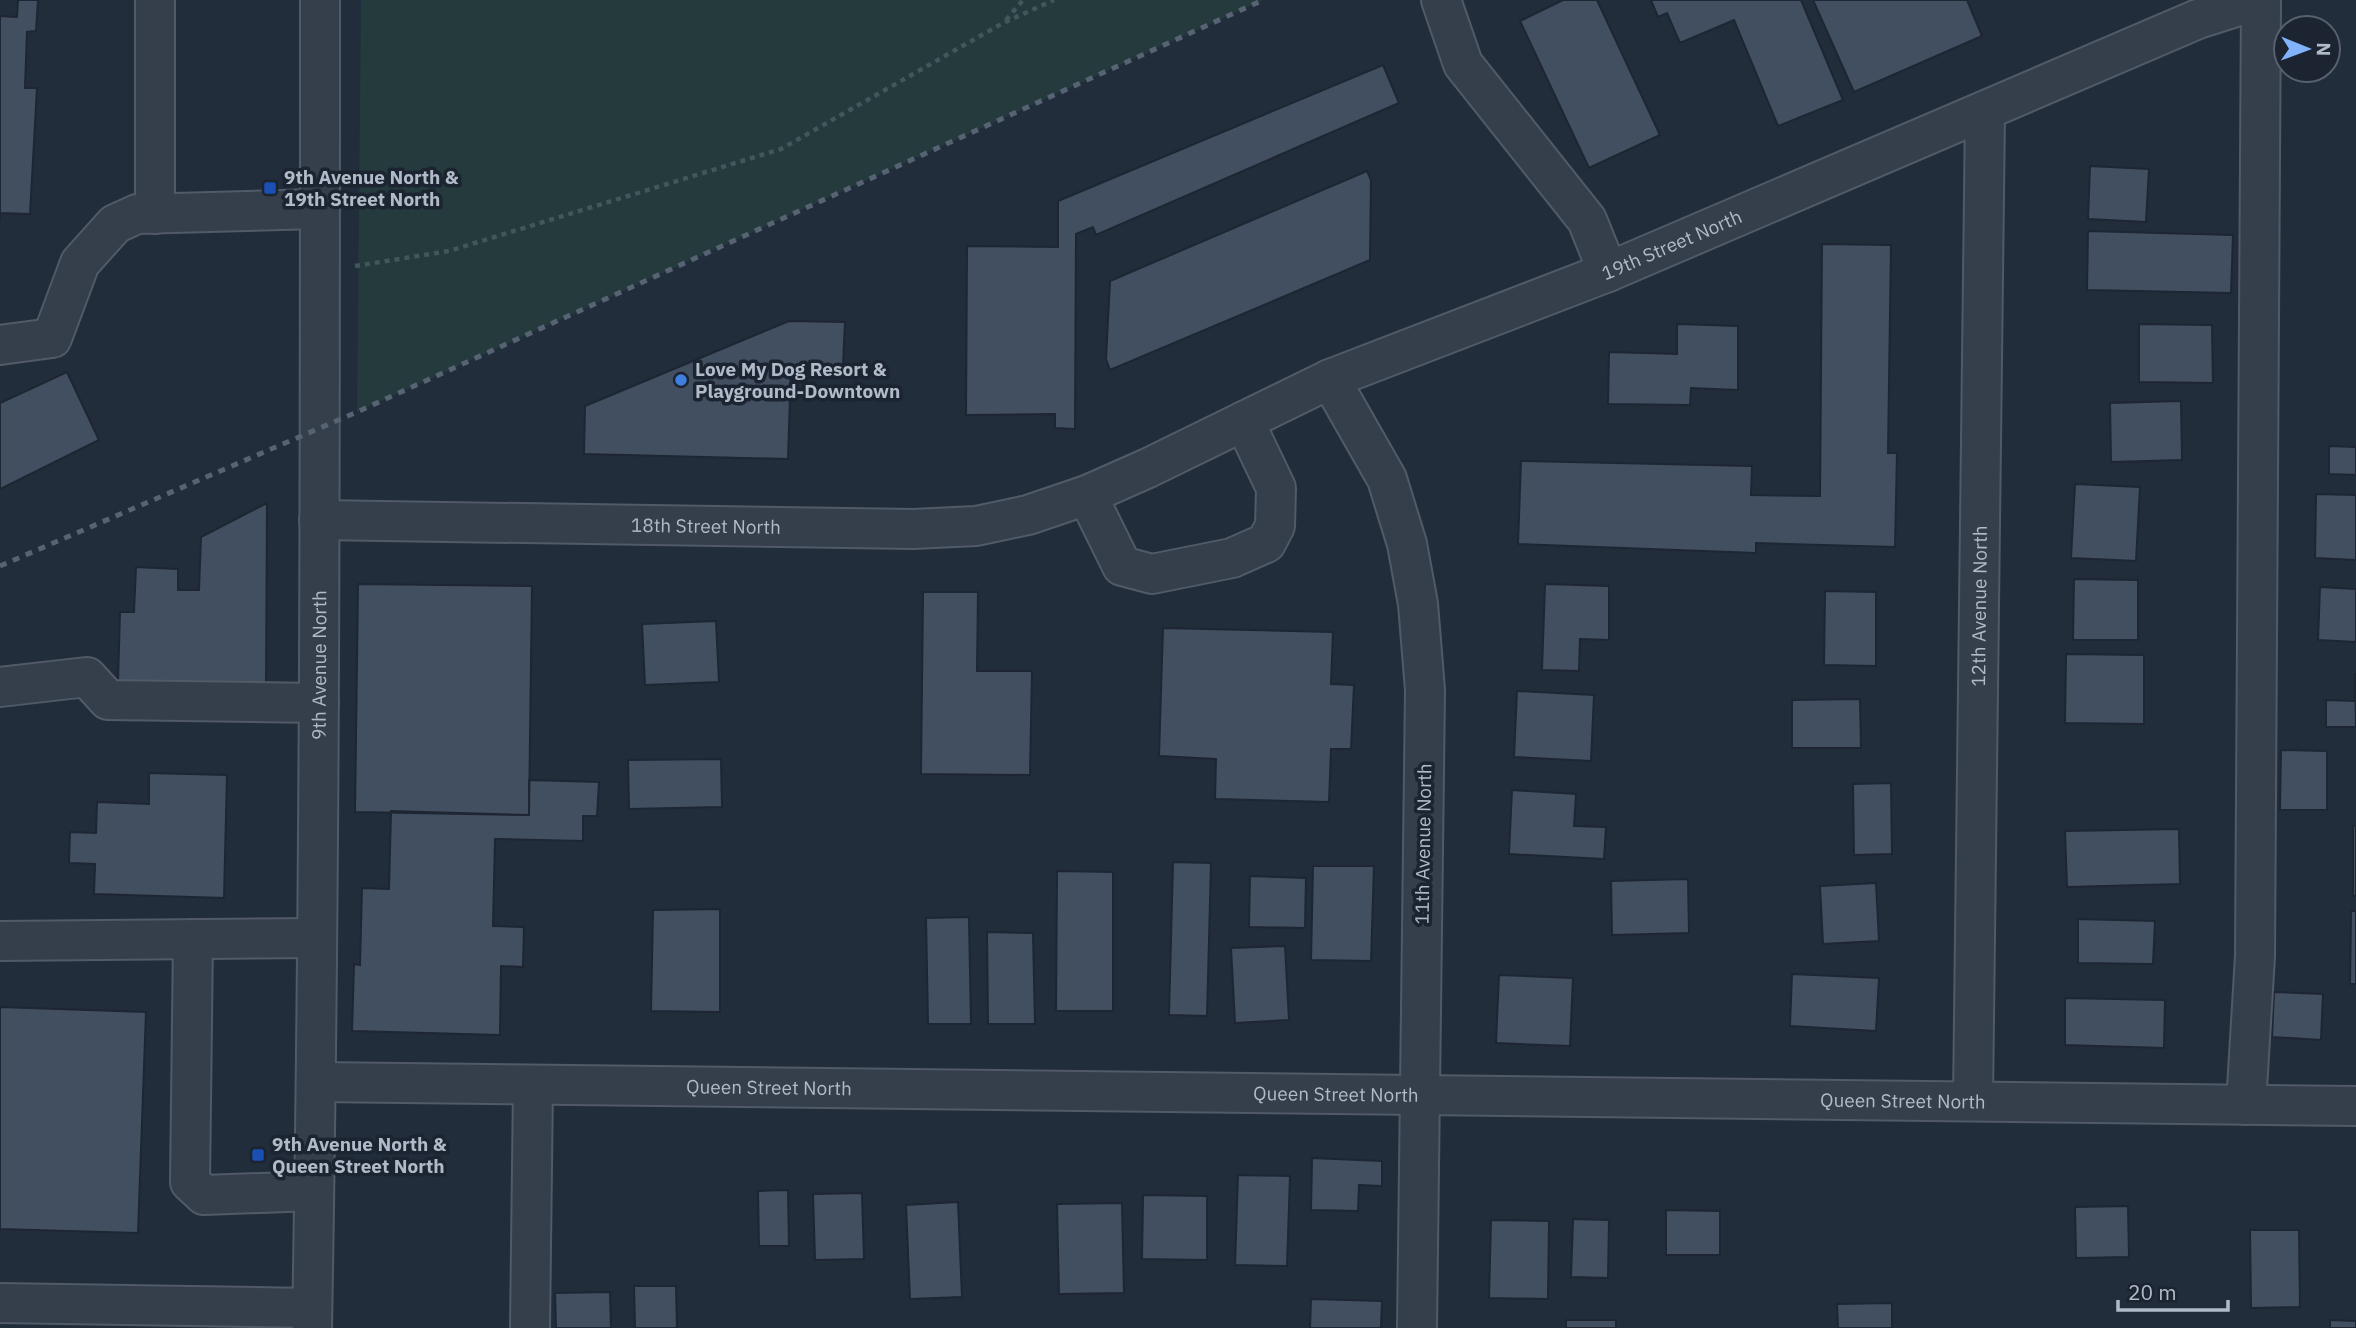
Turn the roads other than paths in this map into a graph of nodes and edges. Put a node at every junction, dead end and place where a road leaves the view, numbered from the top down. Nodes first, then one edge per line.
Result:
1 (155, 0) edge
2 (320, 0) edge
3 (1441, 0) edge
4 (2260, 0) edge
5 (1985, 111) junction
6 (320, 209) junction
7 (155, 214) junction
8 (1608, 272) junction
9 (0, 345) edge
10 (1331, 379) junction
11 (1244, 421) junction
12 (1087, 495) junction
13 (319, 520) junction
14 (0, 687) edge
15 (318, 703) junction
16 (317, 938) junction
17 (193, 939) junction
18 (0, 941) edge
19 (316, 1082) junction
20 (533, 1084) junction
21 (1419, 1095) junction
22 (1973, 1101) junction
23 (2246, 1105) junction
24 (2356, 1106) edge
25 (314, 1191) junction
26 (0, 1303) edge
27 (312, 1318) edge
28 (530, 1328) edge
29 (1417, 1328) edge

1 - 7 street
2 - 6 street, 9th Avenue North
3 - 8 street
4 - 5 street, 19th Street North
4 - 23 street
5 - 8 street, 19th Street North
5 - 22 street, 12th Avenue North
6 - 7 street
6 - 13 street, 9th Avenue North
7 - 9 street
8 - 10 street, 19th Street North
10 - 11 street, 19th Street North
10 - 21 street, 11th Avenue North
11 - 12 street, 19th Street North
11 - 12 street
12 - 13 street, 18th Street North
13 - 15 street, 9th Avenue North
14 - 15 street
15 - 16 street, 9th Avenue North
16 - 17 street
16 - 19 street, 9th Avenue North
17 - 18 street
17 - 25 street
19 - 20 street, Queen Street North
19 - 25 street, 9th Avenue North
20 - 21 street, Queen Street North
20 - 28 street
21 - 22 street, Queen Street North
21 - 29 street, 11th Avenue North
22 - 23 street, Queen Street North
23 - 24 street, Queen Street North
25 - 27 street, 9th Avenue North
26 - 27 street

